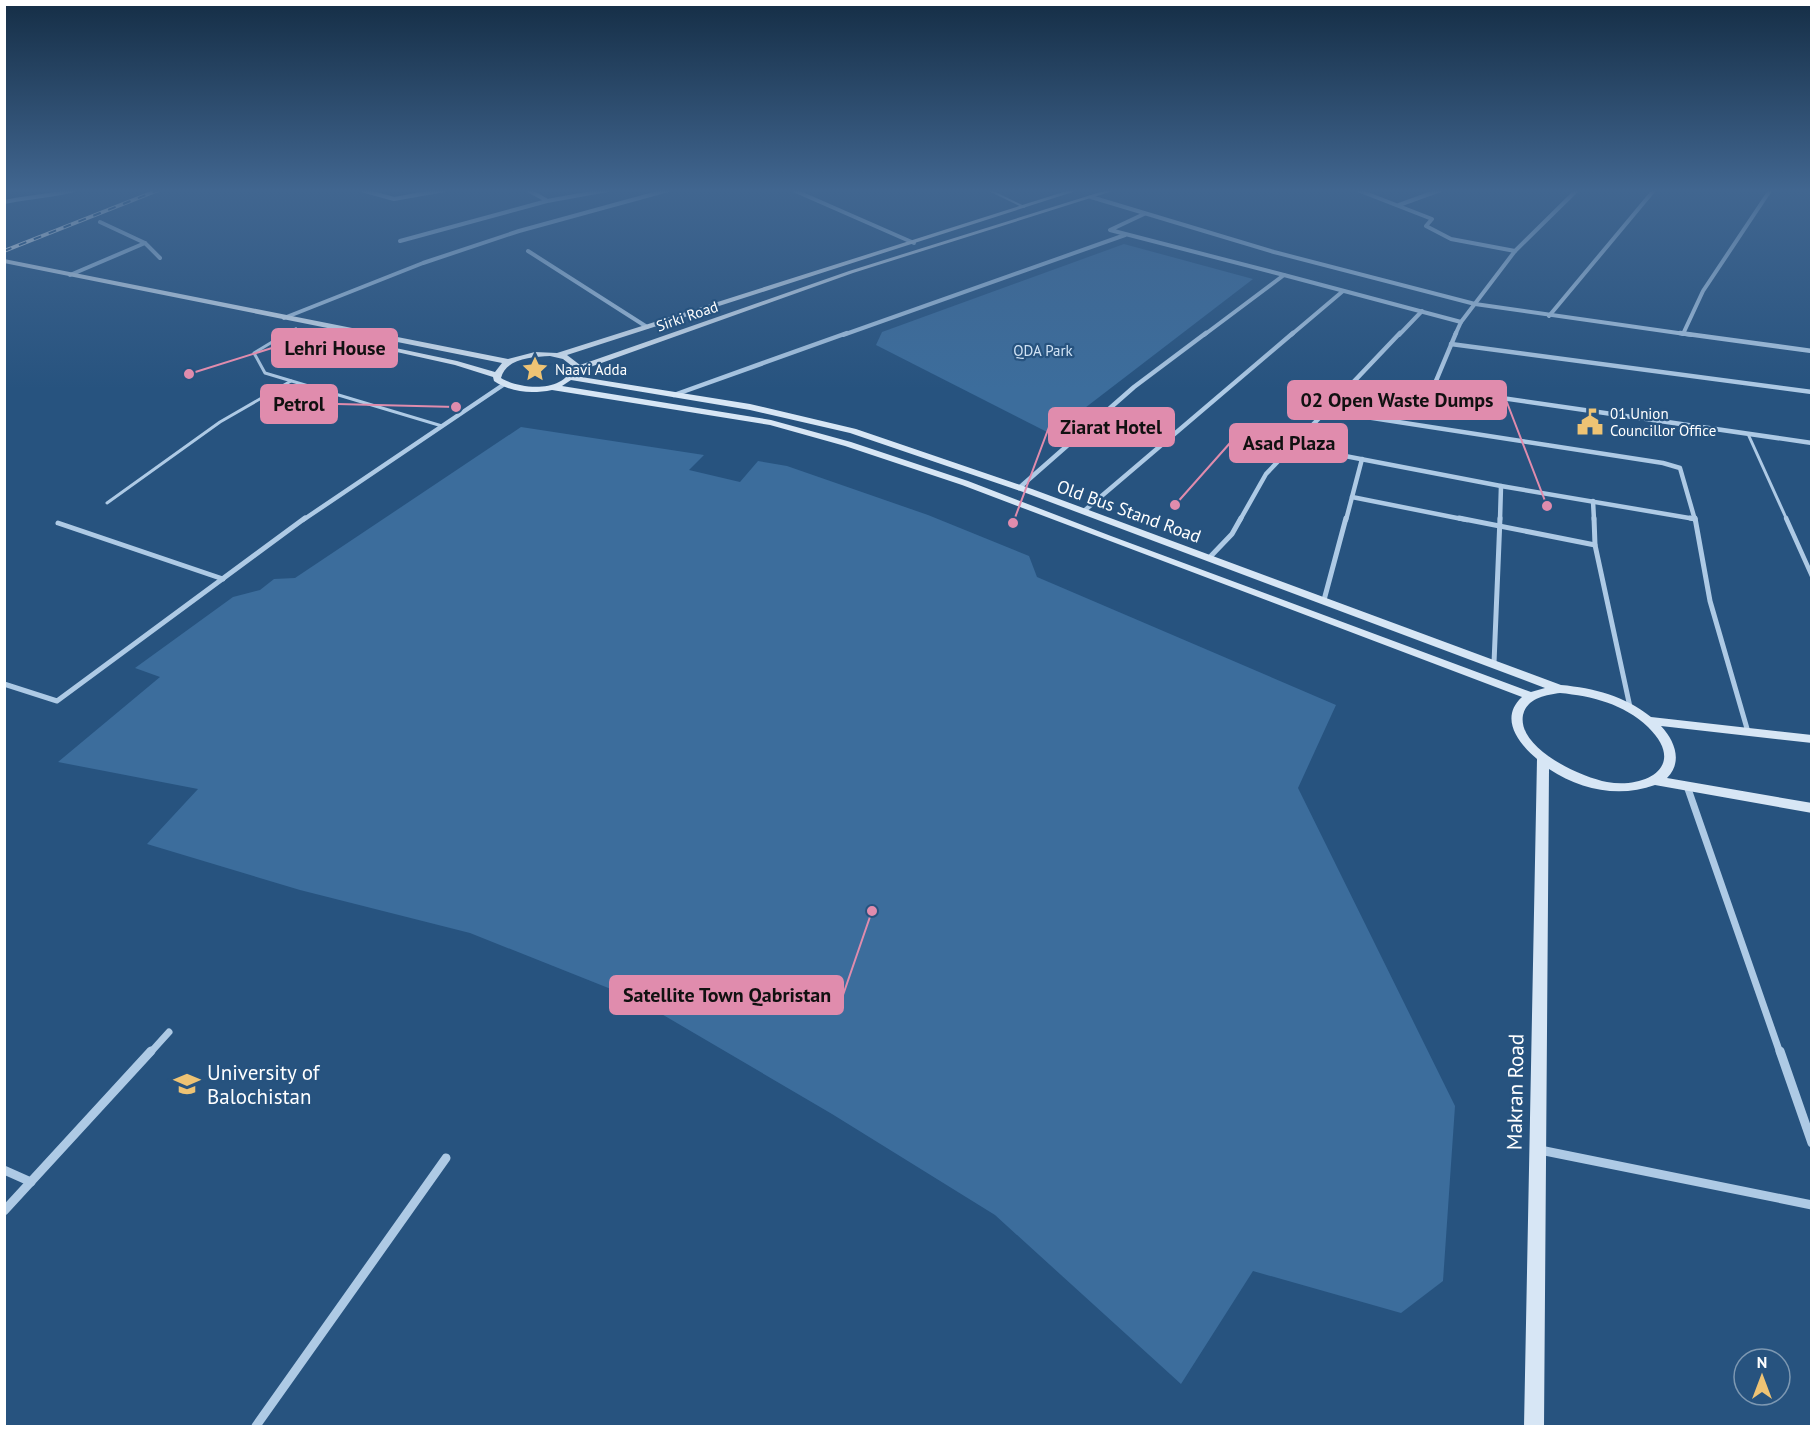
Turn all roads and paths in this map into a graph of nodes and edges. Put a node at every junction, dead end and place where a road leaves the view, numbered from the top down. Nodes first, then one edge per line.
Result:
1 (114, 256) edge
2 (158, 256) edge
3 (445, 256) edge
4 (535, 256) edge
5 (873, 256) edge
6 (903, 256) edge
7 (1066, 256) edge
8 (1208, 256) edge
9 (1289, 256) edge
10 (1512, 256) edge
11 (1599, 256) edge
12 (1726, 256) edge
13 (160, 258) dead end
14 (4, 261) edge
15 (4, 269) edge
16 (70, 274) junction
17 (1284, 275) junction
18 (1343, 291) junction
19 (1475, 304) junction
20 (1422, 312) junction
21 (1549, 316) junction
22 (284, 318) junction
23 (1461, 322) junction
24 (647, 327) junction
25 (296, 328) junction
26 (1683, 334) junction
27 (1451, 344) junction
28 (1811, 351) edge
29 (558, 355) junction
30 (510, 362) junction
31 (574, 373) junction
32 (497, 375) junction
33 (291, 381) junction
34 (503, 385) junction
35 (551, 387) junction
36 (1812, 392) edge
37 (674, 395) junction
38 (1327, 411) junction
39 (442, 426) junction
40 (1748, 434) junction
41 (1812, 443) edge
42 (1293, 446) junction
43 (1362, 459) junction
44 (1501, 486) junction
45 (1019, 488) junction
46 (1352, 497) junction
47 (1593, 501) junction
48 (107, 503) dead end
49 (1084, 511) junction
50 (1695, 519) junction
51 (58, 522) dead end
52 (1500, 526) junction
53 (1595, 545) junction
54 (1209, 558) junction
55 (1812, 576) edge
56 (223, 579) junction
57 (1324, 600) junction
58 (1494, 663) junction
59 (4, 684) edge
60 (1560, 689) junction
61 (1531, 696) junction
62 (1630, 707) junction
63 (1650, 721) junction
64 (1748, 732) junction
65 (1812, 739) edge
66 (1543, 759) junction
67 (1656, 781) junction
68 (1687, 786) junction
69 (1812, 808) edge
70 (169, 1032) dead end
71 (1812, 1143) edge
72 (1537, 1149) junction
73 (446, 1158) dead end
74 (4, 1170) edge
75 (31, 1182) junction
76 (1812, 1205) edge
77 (4, 1211) edge
78 (256, 1426) edge
79 (1533, 1426) edge

1 - 16 street
2 - 13 street
3 - 22 street
4 - 24 street
5 - 24 main road, Sirki Road
6 - 31 main road, Sirki Road
7 - 37 street
8 - 17 street
9 - 19 street
10 - 19 street
11 - 21 street
12 - 26 street
14 - 16 main road
15 - 25 main road
16 - 22 main road
17 - 18 street
17 - 45 street
18 - 20 street
18 - 49 street
19 - 21 street
19 - 23 street
20 - 23 street
20 - 38 street
21 - 26 street
22 - 30 main road
23 - 27 street
24 - 29 main road, Sirki Road
25 - 32 main road
25 - 33 lane
26 - 28 street
27 - 36 street
27 - 40 street
29 - 30 main road, Sirki Road
29 - 31 main road
30 - 32 main road
31 - 35 main road, Sirki Road
31 - 37 main road, Old Bus Stand Road
32 - 34 main road
33 - 39 lane
33 - 48 lane
34 - 35 main road
34 - 39 street
35 - 61 main road, Old Bus Stand Road
37 - 45 main road, Old Bus Stand Road
38 - 42 street
38 - 50 street
39 - 56 street
40 - 41 street
40 - 55 lane
42 - 43 street
42 - 54 street
43 - 44 street
43 - 46 street
44 - 47 street
44 - 52 street
45 - 49 main road, Old Bus Stand Road
46 - 52 street
46 - 57 street
47 - 50 street
47 - 53 street
49 - 54 main road, Old Bus Stand Road
50 - 64 street
51 - 56 street
52 - 53 street
52 - 58 street
53 - 62 street
54 - 57 main road, Old Bus Stand Road
56 - 59 street
57 - 58 main road, Old Bus Stand Road
58 - 60 main road, Old Bus Stand Road
60 - 61 main road
60 - 62 main road
61 - 66 main road
62 - 63 main road
63 - 64 main road
63 - 67 main road
64 - 65 main road
66 - 67 main road
66 - 72 main road, Makran Road
67 - 68 main road
68 - 69 main road
68 - 71 street
70 - 75 street
72 - 76 street
72 - 79 main road, Makran Road
73 - 78 street
74 - 75 street
75 - 77 street

